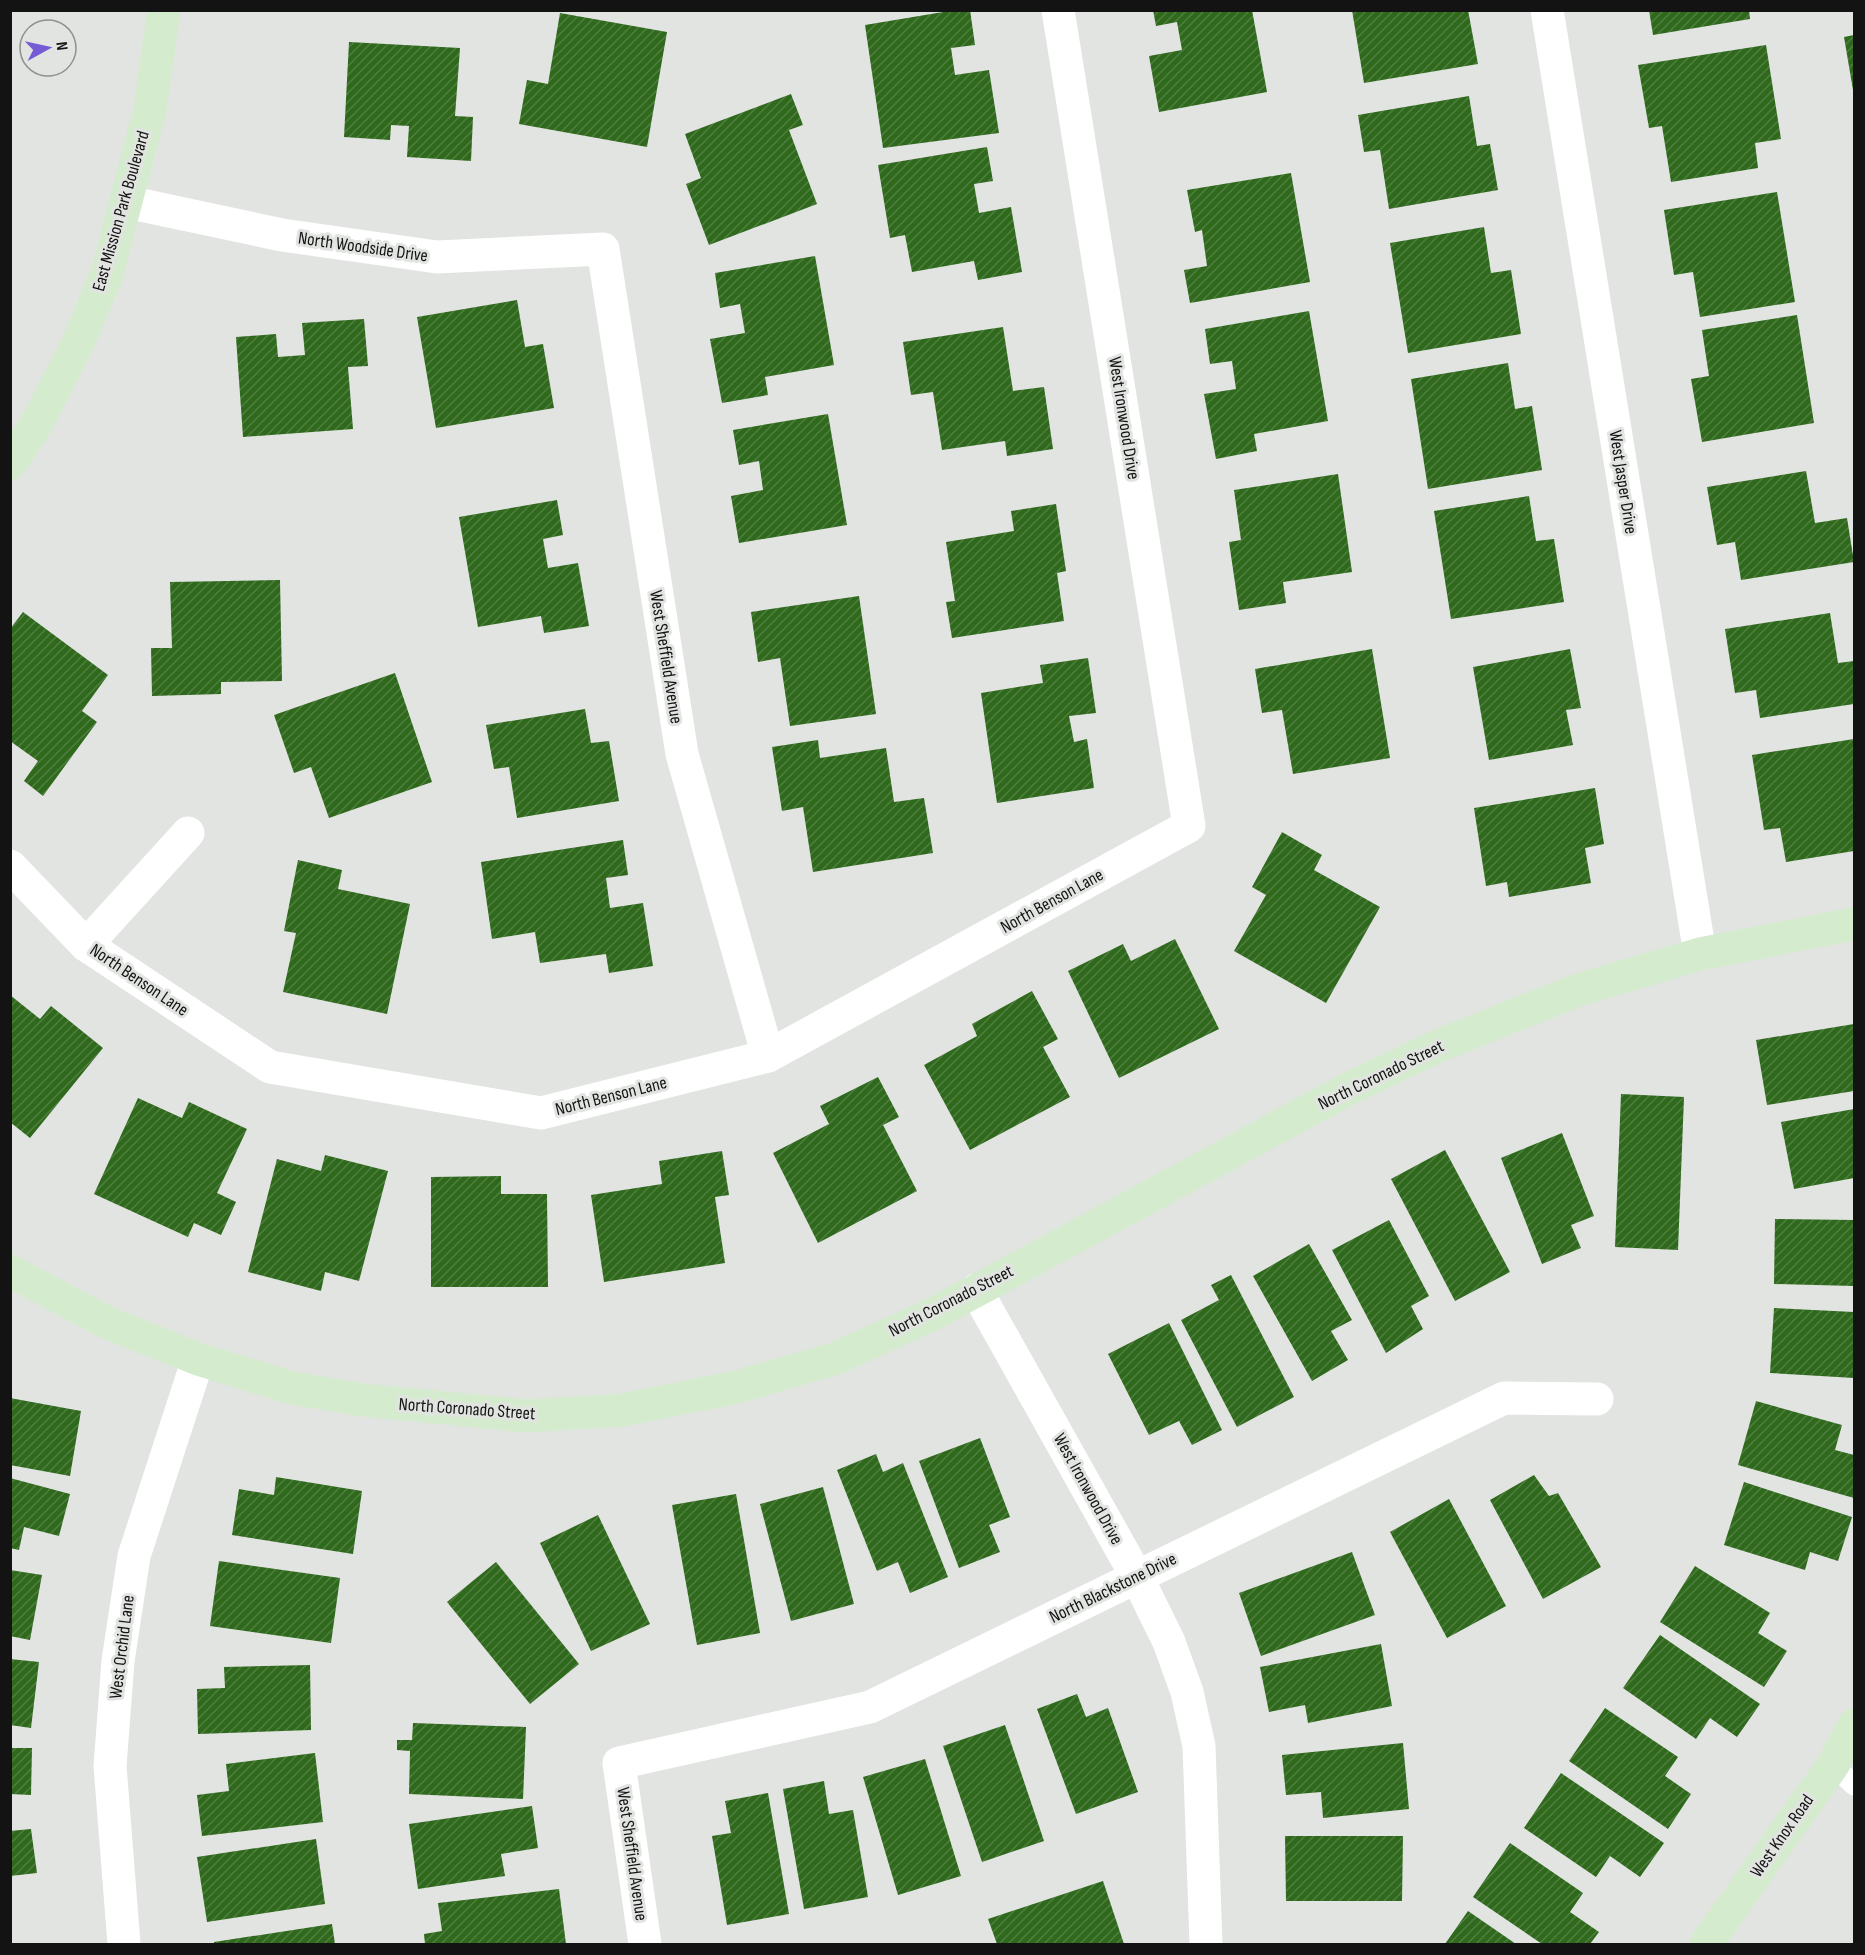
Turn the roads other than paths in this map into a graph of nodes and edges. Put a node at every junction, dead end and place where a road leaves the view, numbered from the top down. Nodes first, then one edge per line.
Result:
1 (164, 10) edge
2 (1059, 10) edge
3 (1547, 10) edge
4 (127, 202) junction
5 (603, 249) joint
6 (10, 464) edge
7 (1189, 826) joint
8 (188, 833) dead end
9 (10, 866) edge
10 (1854, 924) edge
11 (86, 945) junction
12 (1700, 954) junction
13 (768, 1056) junction
14 (10, 1271) edge
15 (976, 1290) junction
16 (198, 1359) junction
17 (1597, 1399) dead end
18 (1137, 1577) junction
19 (1854, 1725) edge
20 (619, 1763) joint
21 (1844, 1775) edge
22 (124, 1944) edge
23 (645, 1944) edge
24 (1206, 1944) edge
25 (1706, 1944) edge

1 - 4 street, East Mission Park Boulevard
2 - 7 street, West Ironwood Drive
3 - 12 street, West Jasper Drive
4 - 5 street, North Woodside Drive
4 - 6 street, East Mission Park Boulevard
5 - 13 street, West Sheffield Avenue
7 - 13 street, North Benson Lane
8 - 11 street
9 - 11 street, North Benson Lane
10 - 12 street, North Coronado Street
11 - 13 street, North Benson Lane
12 - 15 street, North Coronado Street
14 - 16 street, North Coronado Street
15 - 16 street, North Coronado Street
15 - 18 street, West Ironwood Drive
16 - 22 street, West Orchid Lane
17 - 18 street, North Blackstone Drive
18 - 20 street, North Blackstone Drive
18 - 24 street, West Ironwood Drive
19 - 21 street, West Knox Road
20 - 23 street, West Sheffield Avenue
21 - 25 street, West Knox Road

